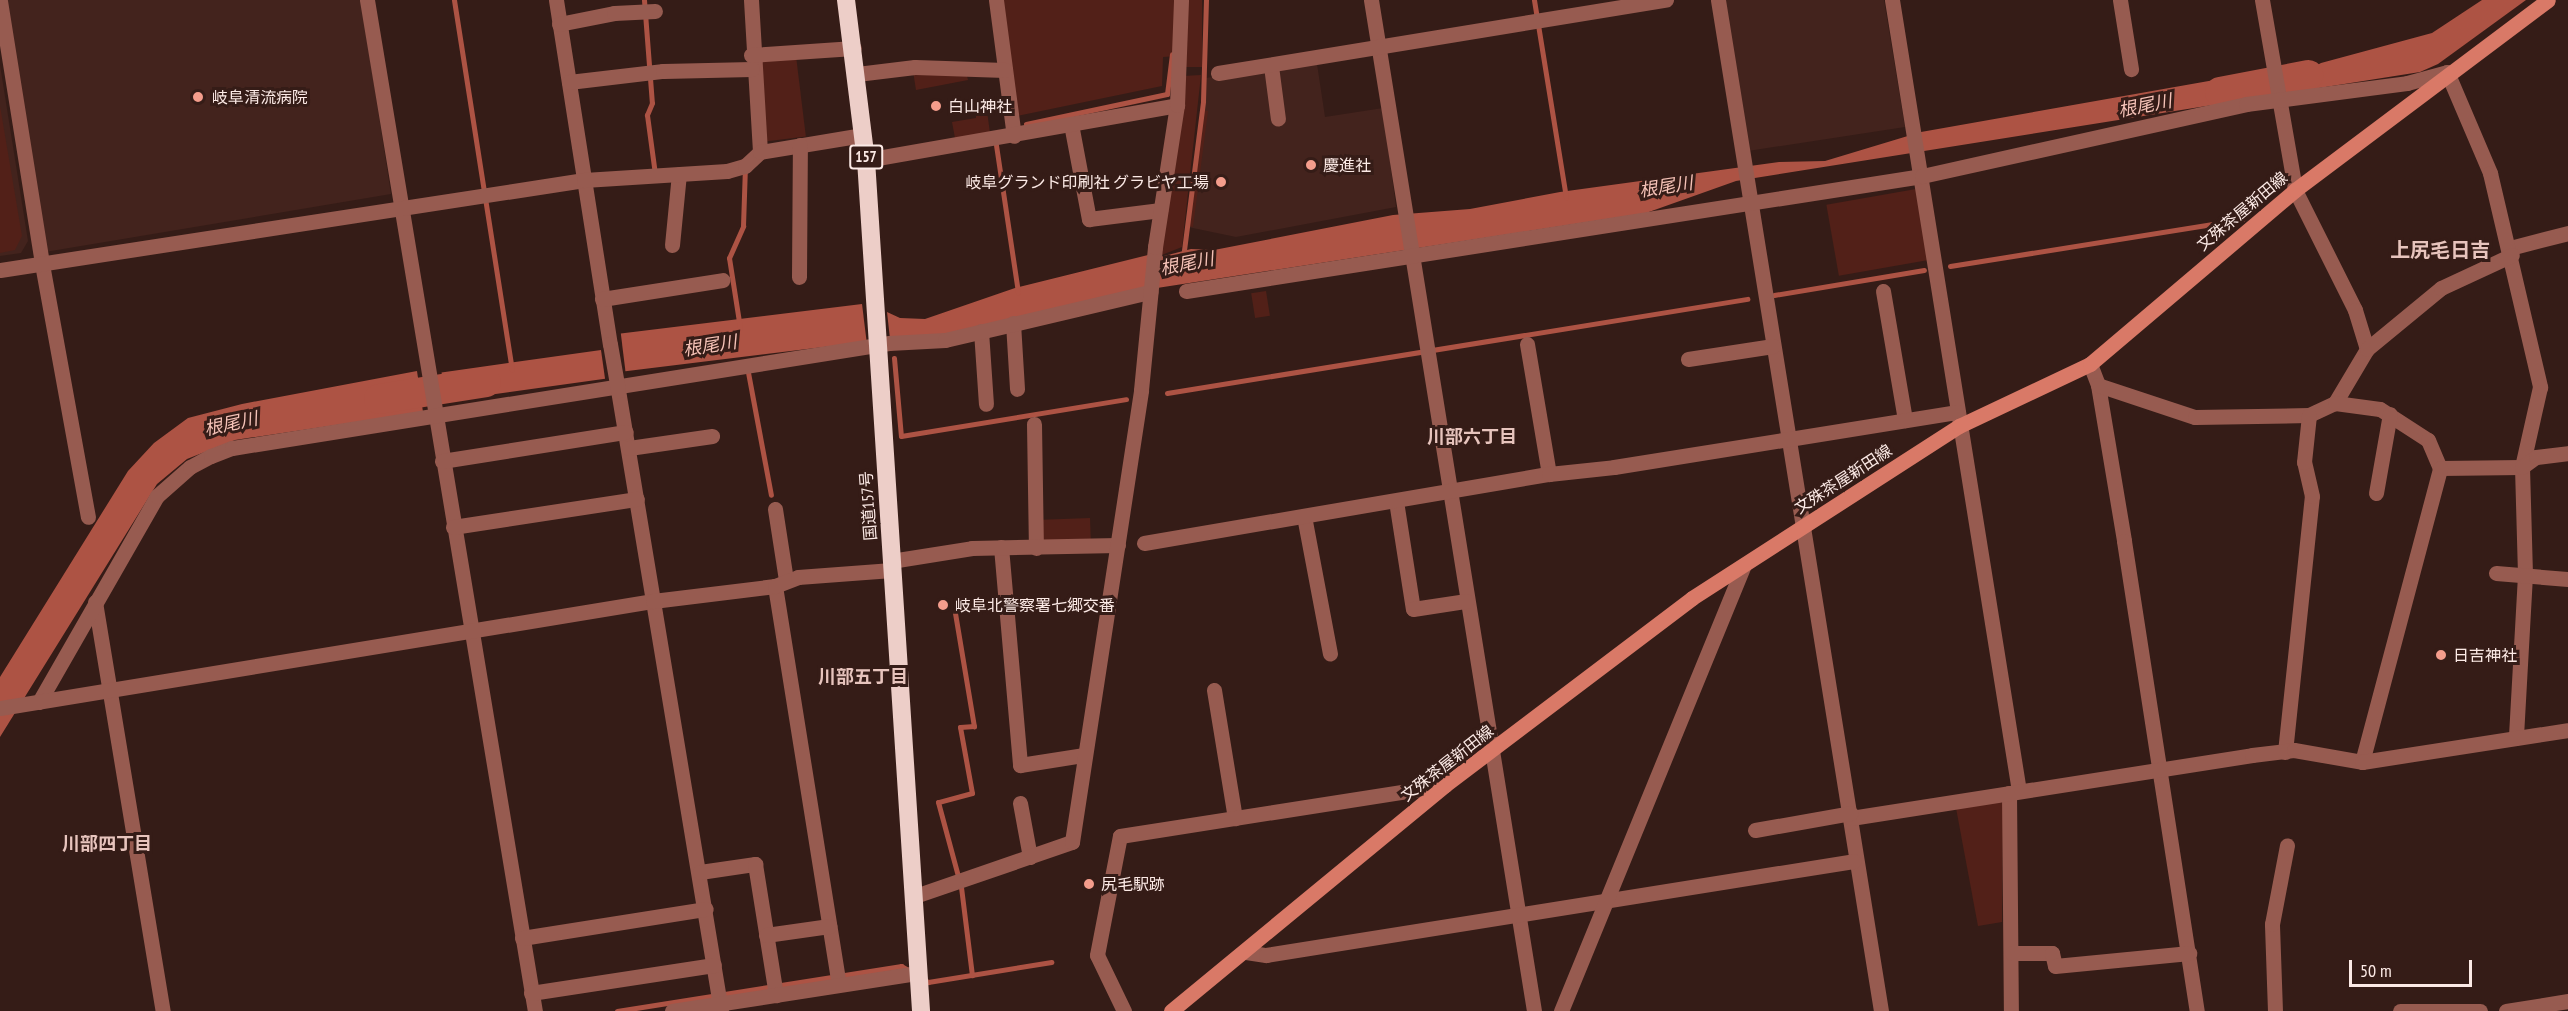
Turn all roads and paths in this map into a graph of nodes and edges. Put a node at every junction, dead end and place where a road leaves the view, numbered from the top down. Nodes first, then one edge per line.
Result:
1 (367, 0) edge
2 (556, 0) edge
3 (751, 0) edge
4 (846, 0) edge
5 (996, 0) edge
6 (1181, 0) edge
7 (1371, 0) edge
8 (1666, 0) edge
9 (1718, 0) edge
10 (1892, 0) edge
11 (2120, 0) edge
12 (2262, 0) edge
13 (2548, 0) edge
14 (0, 1) edge
15 (1583, 7) edge
16 (656, 11) dead end
17 (559, 24) junction
18 (1378, 47) junction
19 (854, 48) junction
20 (752, 62) junction
21 (1271, 66) junction
22 (2132, 69) dead end
23 (1005, 70) junction
24 (2447, 72) junction
25 (1218, 73) dead end
26 (857, 74) junction
27 (568, 82) junction
28 (2280, 97) junction
29 (1177, 105) junction
30 (1278, 119) dead end
31 (1071, 124) junction
32 (863, 135) junction
33 (1014, 136) junction
34 (800, 145) junction
35 (760, 152) junction
36 (866, 160) junction
37 (679, 174) junction
38 (1922, 176) junction
39 (584, 180) junction
40 (2295, 190) junction
41 (1748, 203) junction
42 (400, 206) junction
43 (1160, 210) junction
44 (2568, 233) edge
45 (672, 245) dead end
46 (2511, 251) junction
47 (1412, 254) junction
48 (42, 264) junction
49 (0, 270) edge
50 (799, 277) dead end
51 (723, 280) dead end
52 (1186, 291) dead end
53 (1883, 291) dead end
54 (1150, 292) junction
55 (602, 299) junction
56 (1013, 323) junction
57 (981, 331) junction
58 (878, 339) junction
59 (1527, 344) dead end
60 (1773, 346) junction
61 (2367, 349) junction
62 (1688, 359) dead end
63 (2090, 364) junction
64 (2098, 385) junction
65 (1017, 389) dead end
66 (2335, 403) junction
67 (986, 404) dead end
68 (434, 412) junction
69 (2390, 414) junction
70 (2309, 415) junction
71 (1959, 419) junction
72 (1905, 420) junction
73 (1034, 424) dead end
74 (626, 432) junction
75 (712, 436) dead end
76 (1790, 437) junction
77 (629, 448) junction
78 (2568, 453) edge
79 (442, 461) junction
80 (2522, 467) junction
81 (2440, 468) junction
82 (1549, 474) junction
83 (1449, 492) junction
84 (2376, 493) dead end
85 (637, 499) junction
86 (1396, 501) junction
87 (775, 509) dead end
88 (1304, 516) junction
89 (88, 517) dead end
90 (1803, 526) junction
91 (453, 527) junction
92 (1144, 543) dead end
93 (1118, 545) junction
94 (1001, 547) junction
95 (1036, 548) junction
96 (1744, 565) junction
97 (891, 566) junction
98 (2496, 573) dead end
99 (2525, 575) junction
100 (2568, 579) edge
101 (781, 583) junction
102 (653, 601) junction
103 (1467, 601) junction
104 (95, 602) junction
105 (470, 634) junction
106 (1330, 654) dead end
107 (1214, 690) dead end
108 (110, 691) junction
109 (34, 703) junction
110 (0, 708) edge
111 (2568, 730) edge
112 (2516, 738) junction
113 (1492, 751) junction
114 (2285, 752) junction
115 (1084, 755) junction
116 (2362, 762) junction
117 (2158, 770) junction
118 (1445, 785) junction
119 (2014, 792) junction
120 (1020, 803) dead end
121 (1851, 816) junction
122 (1235, 818) junction
123 (1755, 830) dead end
124 (2287, 845) dead end
125 (1030, 857) junction
126 (1854, 861) junction
127 (700, 872) junction
128 (915, 896) junction
129 (1605, 902) junction
130 (705, 909) junction
131 (1520, 913) junction
132 (829, 926) junction
133 (766, 935) junction
134 (522, 938) junction
135 (1246, 952) junction
136 (2012, 953) junction
137 (2189, 953) junction
138 (714, 965) junction
139 (918, 978) junction
140 (839, 984) junction
141 (531, 993) junction
142 (776, 995) junction
143 (2568, 1001) edge
144 (721, 1007) edge
145 (164, 1011) edge
146 (534, 1011) edge
147 (672, 1011) edge
148 (921, 1011) edge
149 (1124, 1011) edge
150 (1171, 1011) edge
151 (1534, 1011) edge
152 (1561, 1011) edge
153 (1881, 1011) edge
154 (2011, 1011) edge
155 (2197, 1011) edge
156 (2275, 1011) edge
157 (2400, 1011) edge
158 (2480, 1011) edge
159 (2506, 1011) edge

1 - 42 street
2 - 17 street
3 - 20 street
4 - 19 highway, 国道157号 / 157
5 - 23 street
6 - 29 street
7 - 18 street
8 - 15 street
9 - 41 street
10 - 38 street
11 - 22 street
12 - 28 street
13 - 24 main road, 文殊茶屋新田線
14 - 48 street
15 - 18 street
16 - 17 street
17 - 27 street
18 - 21 street
18 - 47 street
19 - 20 street
19 - 26 highway, 国道157号 / 157
20 - 27 street
20 - 35 street
21 - 25 street
21 - 30 street
23 - 26 street
23 - 33 street
24 - 28 street
24 - 40 main road, 文殊茶屋新田線
24 - 46 street
26 - 32 highway, 国道157号 / 157
27 - 39 street
28 - 38 street
28 - 40 street
29 - 31 street
29 - 43 street
31 - 33 street
31 - 43 street
32 - 34 street
32 - 36 highway, 国道157号 / 157
33 - 36 street
34 - 35 street
34 - 50 street
35 - 37 street
36 - 58 highway, 国道157号 / 157
37 - 39 street
37 - 45 street
38 - 41 street
38 - 71 street
39 - 42 street
39 - 55 street
40 - 61 street
40 - 63 main road, 文殊茶屋新田線
41 - 47 street
41 - 60 street
42 - 48 street
42 - 68 street
43 - 54 street
44 - 46 street
46 - 61 street
46 - 80 street
47 - 52 street
47 - 83 street
48 - 49 street
48 - 89 street
51 - 55 street
53 - 72 street
54 - 56 street
54 - 93 street
55 - 74 street, bridge
56 - 57 street
56 - 65 street
57 - 58 street
57 - 67 street
58 - 68 street
58 - 97 highway, 国道157号 / 157
59 - 82 street
60 - 62 street
60 - 76 street
61 - 66 street
63 - 64 street
63 - 71 main road, 文殊茶屋新田線
64 - 70 street
64 - 117 street
66 - 69 street
66 - 70 street
68 - 79 street
68 - 104 street
69 - 81 street
69 - 84 street
70 - 114 street
71 - 72 street
71 - 90 main road, 文殊茶屋新田線
71 - 119 street
72 - 76 street
73 - 95 street
74 - 77 street
74 - 79 street
75 - 77 street
76 - 82 street
76 - 90 street
77 - 85 street
78 - 80 street
79 - 91 street
80 - 81 street
80 - 99 street
81 - 116 street
82 - 83 street
83 - 86 street
83 - 103 street
85 - 91 street
85 - 102 street
86 - 88 street
86 - 103 street
87 - 101 street
88 - 92 street
88 - 106 street
90 - 96 main road, 文殊茶屋新田線
90 - 121 street
91 - 105 street
93 - 95 street
93 - 115 street
94 - 95 street
94 - 97 street
94 - 115 street
96 - 113 main road, 文殊茶屋新田線
96 - 129 street
97 - 101 street
97 - 128 highway, 国道157号 / 157
98 - 99 street
99 - 100 street
99 - 112 street
101 - 102 street
101 - 132 street
102 - 105 street
102 - 127 street
103 - 113 street
104 - 108 street
104 - 109 street
105 - 108 street
105 - 134 street
107 - 122 street
108 - 109 street
108 - 145 street
109 - 110 street
111 - 112 street
112 - 116 street
113 - 118 main road, 文殊茶屋新田線
113 - 131 street
114 - 116 street
114 - 117 street
115 - 125 street
117 - 119 street
117 - 137 street
118 - 122 street
118 - 135 main road, 文殊茶屋新田線
119 - 121 street
119 - 136 street
120 - 125 street
121 - 123 street
121 - 126 street
122 - 149 street
124 - 156 street
125 - 128 street
126 - 129 street
126 - 153 street
127 - 130 street
127 - 133 street
128 - 139 highway, 国道157号 / 157
129 - 131 street
129 - 152 street
130 - 134 street
130 - 138 street
131 - 135 street
131 - 151 street
132 - 133 street
132 - 140 street
133 - 142 street
134 - 141 street
135 - 150 main road, 文殊茶屋新田線
136 - 137 street
136 - 154 street
137 - 155 street
138 - 141 street
138 - 144 street
139 - 140 street
139 - 148 highway, 国道157号 / 157
140 - 142 street
141 - 146 street
142 - 144 street
143 - 159 street
144 - 147 street
157 - 158 street

